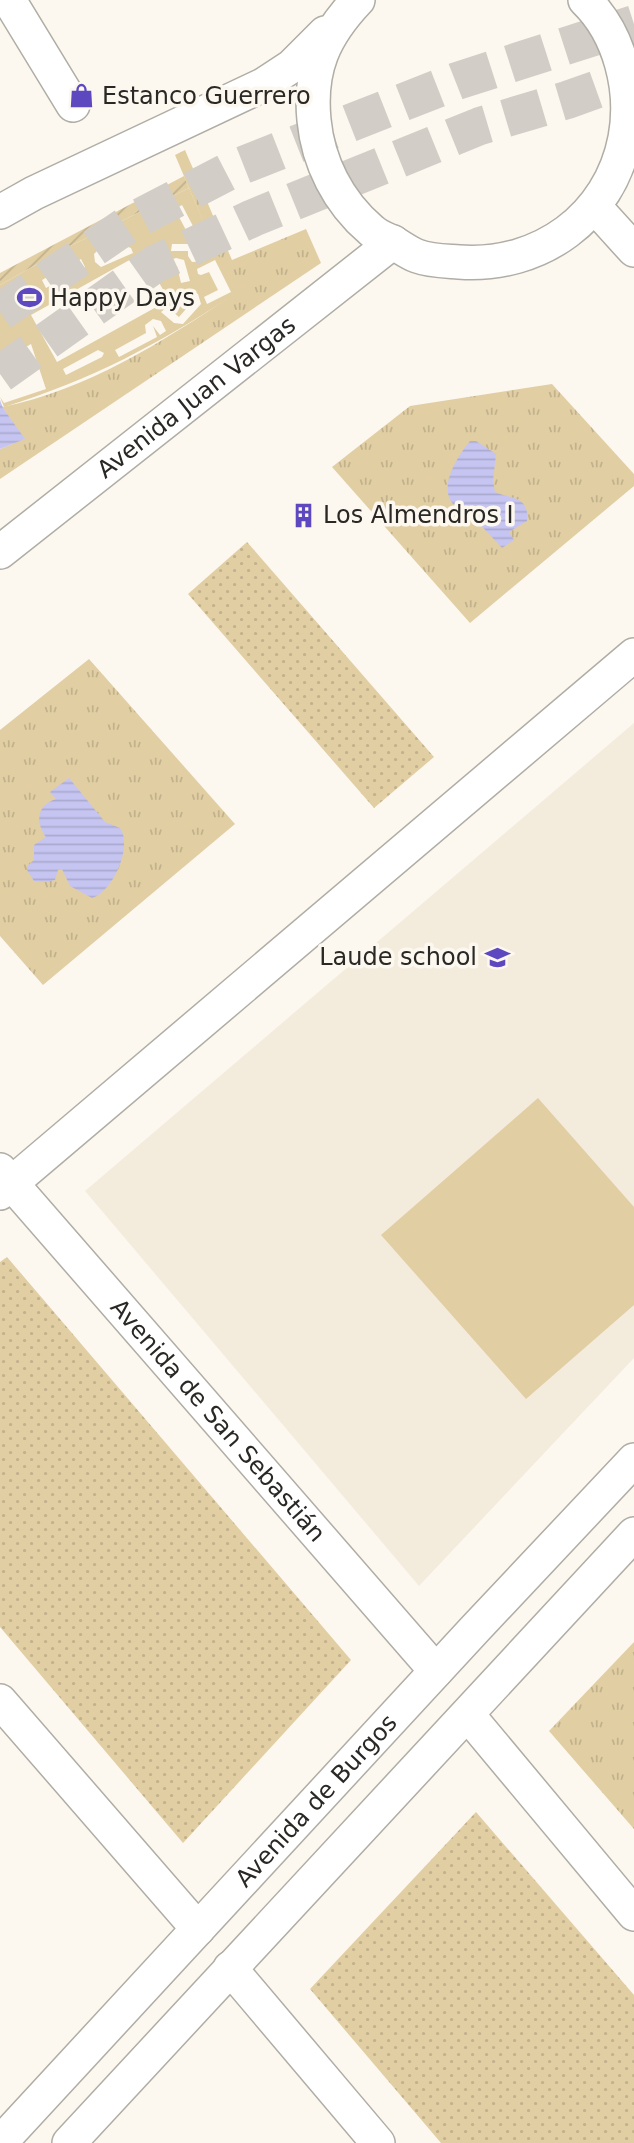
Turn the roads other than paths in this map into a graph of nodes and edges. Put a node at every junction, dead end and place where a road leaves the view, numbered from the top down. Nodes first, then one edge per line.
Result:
1 (9, 0) edge
2 (585, 0) edge
3 (350, 8) edge
4 (73, 105) dead end
5 (627, 158) edge
6 (595, 207) junction
7 (0, 212) edge
8 (393, 242) junction
9 (634, 250) edge
10 (0, 552) edge
11 (634, 655) edge
12 (4, 1182) edge
13 (634, 1460) edge
14 (634, 1534) edge
15 (436, 1671) junction
16 (0, 1701) edge
17 (467, 1715) junction
18 (634, 1914) edge
19 (198, 1929) junction
20 (230, 1968) junction
21 (0, 2143) edge
22 (69, 2143) edge
23 (378, 2143) edge

1 - 4 street
2 - 5 street
3 - 7 street
3 - 8 street
5 - 6 street
6 - 8 street
6 - 9 street
8 - 10 street, Avenida Juan Vargas
11 - 12 street
12 - 15 street, Avenida de San Sebastián
13 - 15 street, Avenida de Burgos
14 - 17 street
15 - 19 street, Avenida de Burgos
16 - 19 street
17 - 18 street
17 - 20 street
19 - 21 street, Avenida de Burgos
20 - 22 street
20 - 23 street

